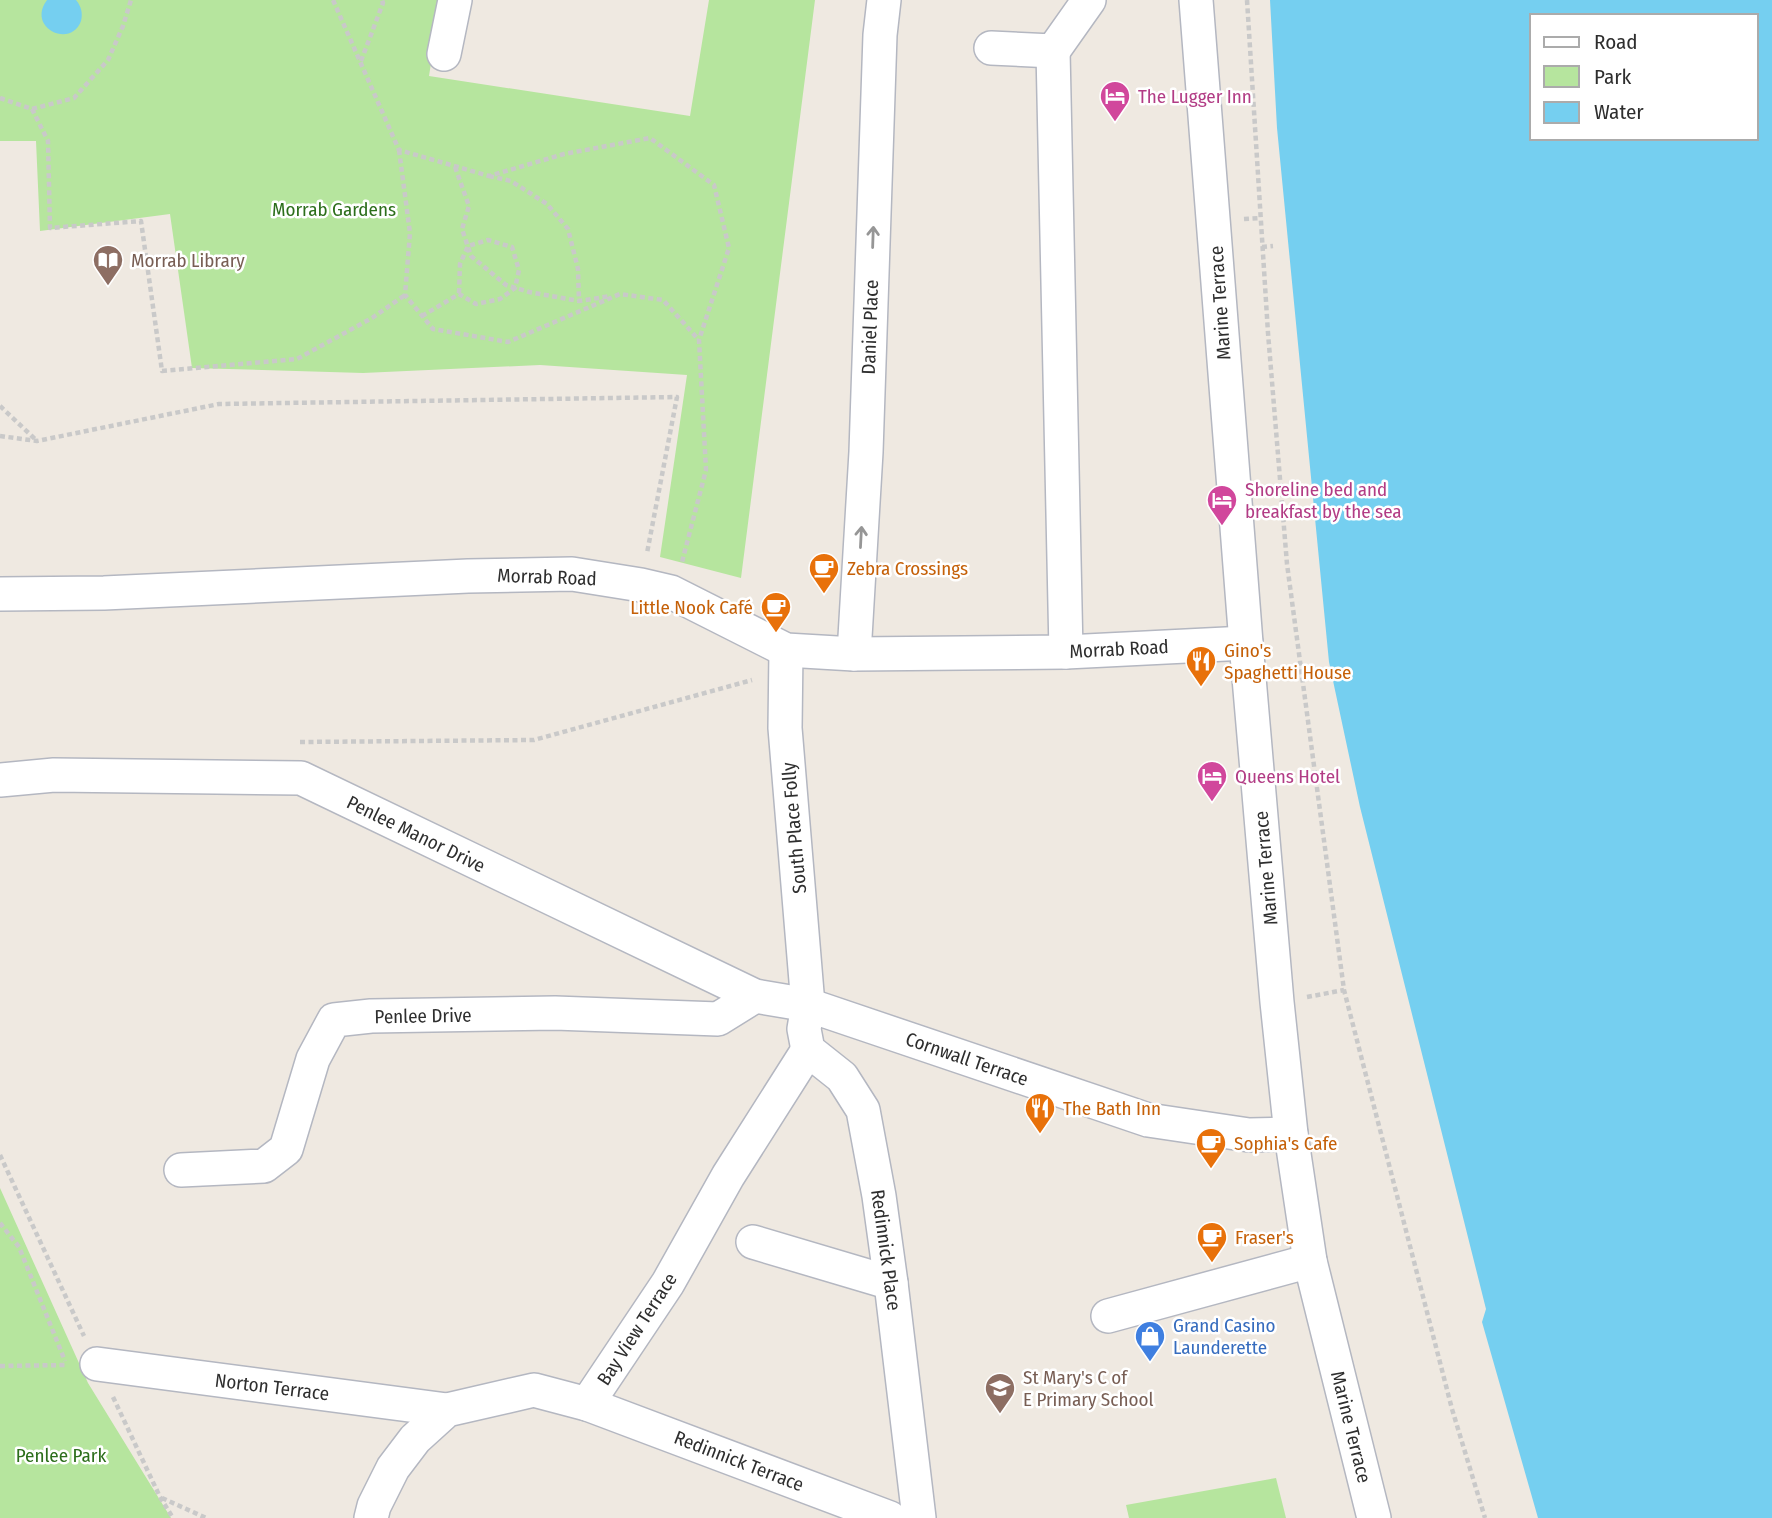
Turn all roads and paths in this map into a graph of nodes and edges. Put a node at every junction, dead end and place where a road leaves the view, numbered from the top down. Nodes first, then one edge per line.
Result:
1 (131, 0) edge
2 (333, 0) edge
3 (382, 0) edge
4 (455, 0) edge
5 (884, 0) edge
6 (1089, 0) edge
7 (1196, 0) edge
8 (1247, 0) edge
9 (992, 48) dead end
10 (1054, 51) junction
11 (444, 54) dead end
12 (360, 62) junction
13 (0, 98) edge
14 (32, 109) junction
15 (399, 150) junction
16 (454, 166) junction
17 (489, 176) junction
18 (1251, 218) dead end
19 (1261, 218) junction
20 (468, 246) junction
21 (1273, 246) dead end
22 (1262, 247) junction
23 (515, 288) junction
24 (459, 294) junction
25 (620, 294) junction
26 (405, 295) junction
27 (579, 301) junction
28 (422, 316) junction
29 (699, 340) junction
30 (0, 406) edge
31 (0, 436) edge
32 (37, 441) junction
33 (656, 588) junction
34 (0, 594) edge
35 (1246, 643) junction
36 (1066, 652) junction
37 (855, 654) junction
38 (787, 660) junction
39 (289, 742) dead end
40 (0, 780) edge
41 (1344, 990) junction
42 (755, 996) junction
43 (1313, 996) dead end
44 (808, 1005) junction
45 (808, 1050) junction
46 (1291, 1134) junction
47 (181, 1170) dead end
48 (0, 1223) edge
49 (753, 1242) dead end
50 (1310, 1261) junction
51 (891, 1283) junction
52 (1108, 1316) dead end
53 (82, 1365) junction
54 (0, 1366) edge
55 (587, 1404) junction
56 (447, 1410) junction
57 (160, 1497) dead end
58 (206, 1518) edge
59 (371, 1518) edge
60 (890, 1518) edge
61 (919, 1518) edge
62 (1374, 1518) edge
63 (1485, 1518) edge

1 - 14 path
2 - 12 path
3 - 12 path
4 - 11 street
37 -> 5 street, Daniel Place
6 - 10 street
7 - 35 street, Marine Terrace
8 - 19 path
9 - 10 street
10 - 36 street
12 - 15 path
13 - 14 path
14 - 26 path
15 - 16 path
15 - 26 path
16 - 17 path
16 - 20 path
17 - 27 path
17 - 29 path
18 - 19 path
19 - 22 path
20 - 23 path
20 - 23 path
20 - 24 path
21 - 22 path
22 - 41 path
23 - 24 path
23 - 27 path
24 - 28 path
25 - 27 path
25 - 28 path
25 - 29 path
26 - 28 path
29 - 33 path
30 - 32 path
31 - 32 path
32 - 33 path
33 - 34 street, Morrab Road
33 - 38 street, Morrab Road
35 - 36 street, Morrab Road
35 - 46 street, Marine Terrace
36 - 37 street, Morrab Road
37 - 38 street, Morrab Road
38 - 39 path
38 - 44 street, South Place Folly
40 - 42 street, Penlee Manor Drive
41 - 43 path
41 - 63 path
42 - 44 street, Penlee Manor Drive
42 - 47 street, Penlee Drive
44 - 45 street
44 - 46 street, Cornwall Terrace
45 - 51 street, Redinnick Place
45 - 55 street, Bay View Terrace
46 - 50 street, Marine Terrace
48 - 53 path
49 - 51 street
50 - 52 street
50 - 62 street, Marine Terrace
51 - 61 street, Redinnick Place
53 - 54 path
53 - 56 street, Norton Terrace
55 - 56 street, Bay View Terrace
55 - 60 street, Redinnick Terrace
56 - 59 street, Bay View Terrace
57 - 58 path

